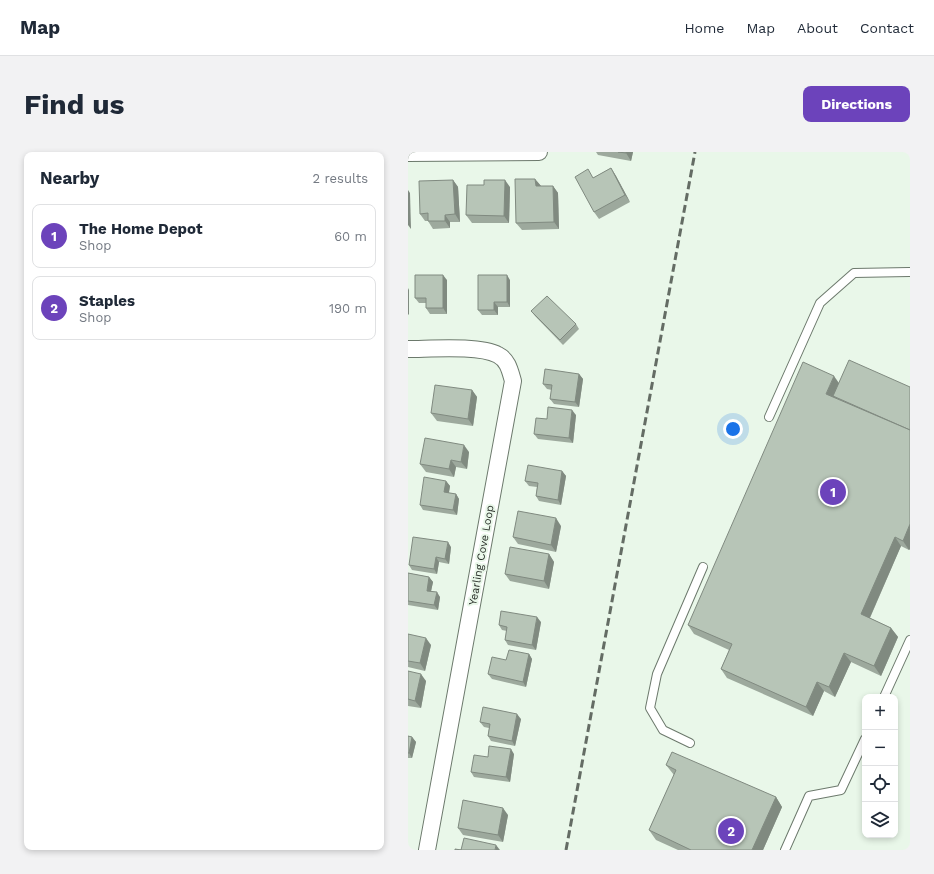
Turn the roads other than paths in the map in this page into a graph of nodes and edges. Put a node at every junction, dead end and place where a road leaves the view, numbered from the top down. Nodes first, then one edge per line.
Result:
1 (539, 152) edge
2 (408, 154) edge
3 (908, 272) dead end
4 (408, 349) edge
5 (768, 418) dead end
6 (703, 567) dead end
7 (910, 640) edge
8 (885, 694) edge
9 (690, 742) dead end
10 (862, 744) edge
11 (428, 850) edge
12 (785, 850) edge

1 - 2 street
3 - 5 lane
4 - 11 street, Yearling Cove Loop
6 - 9 lane
7 - 8 lane
10 - 12 lane

